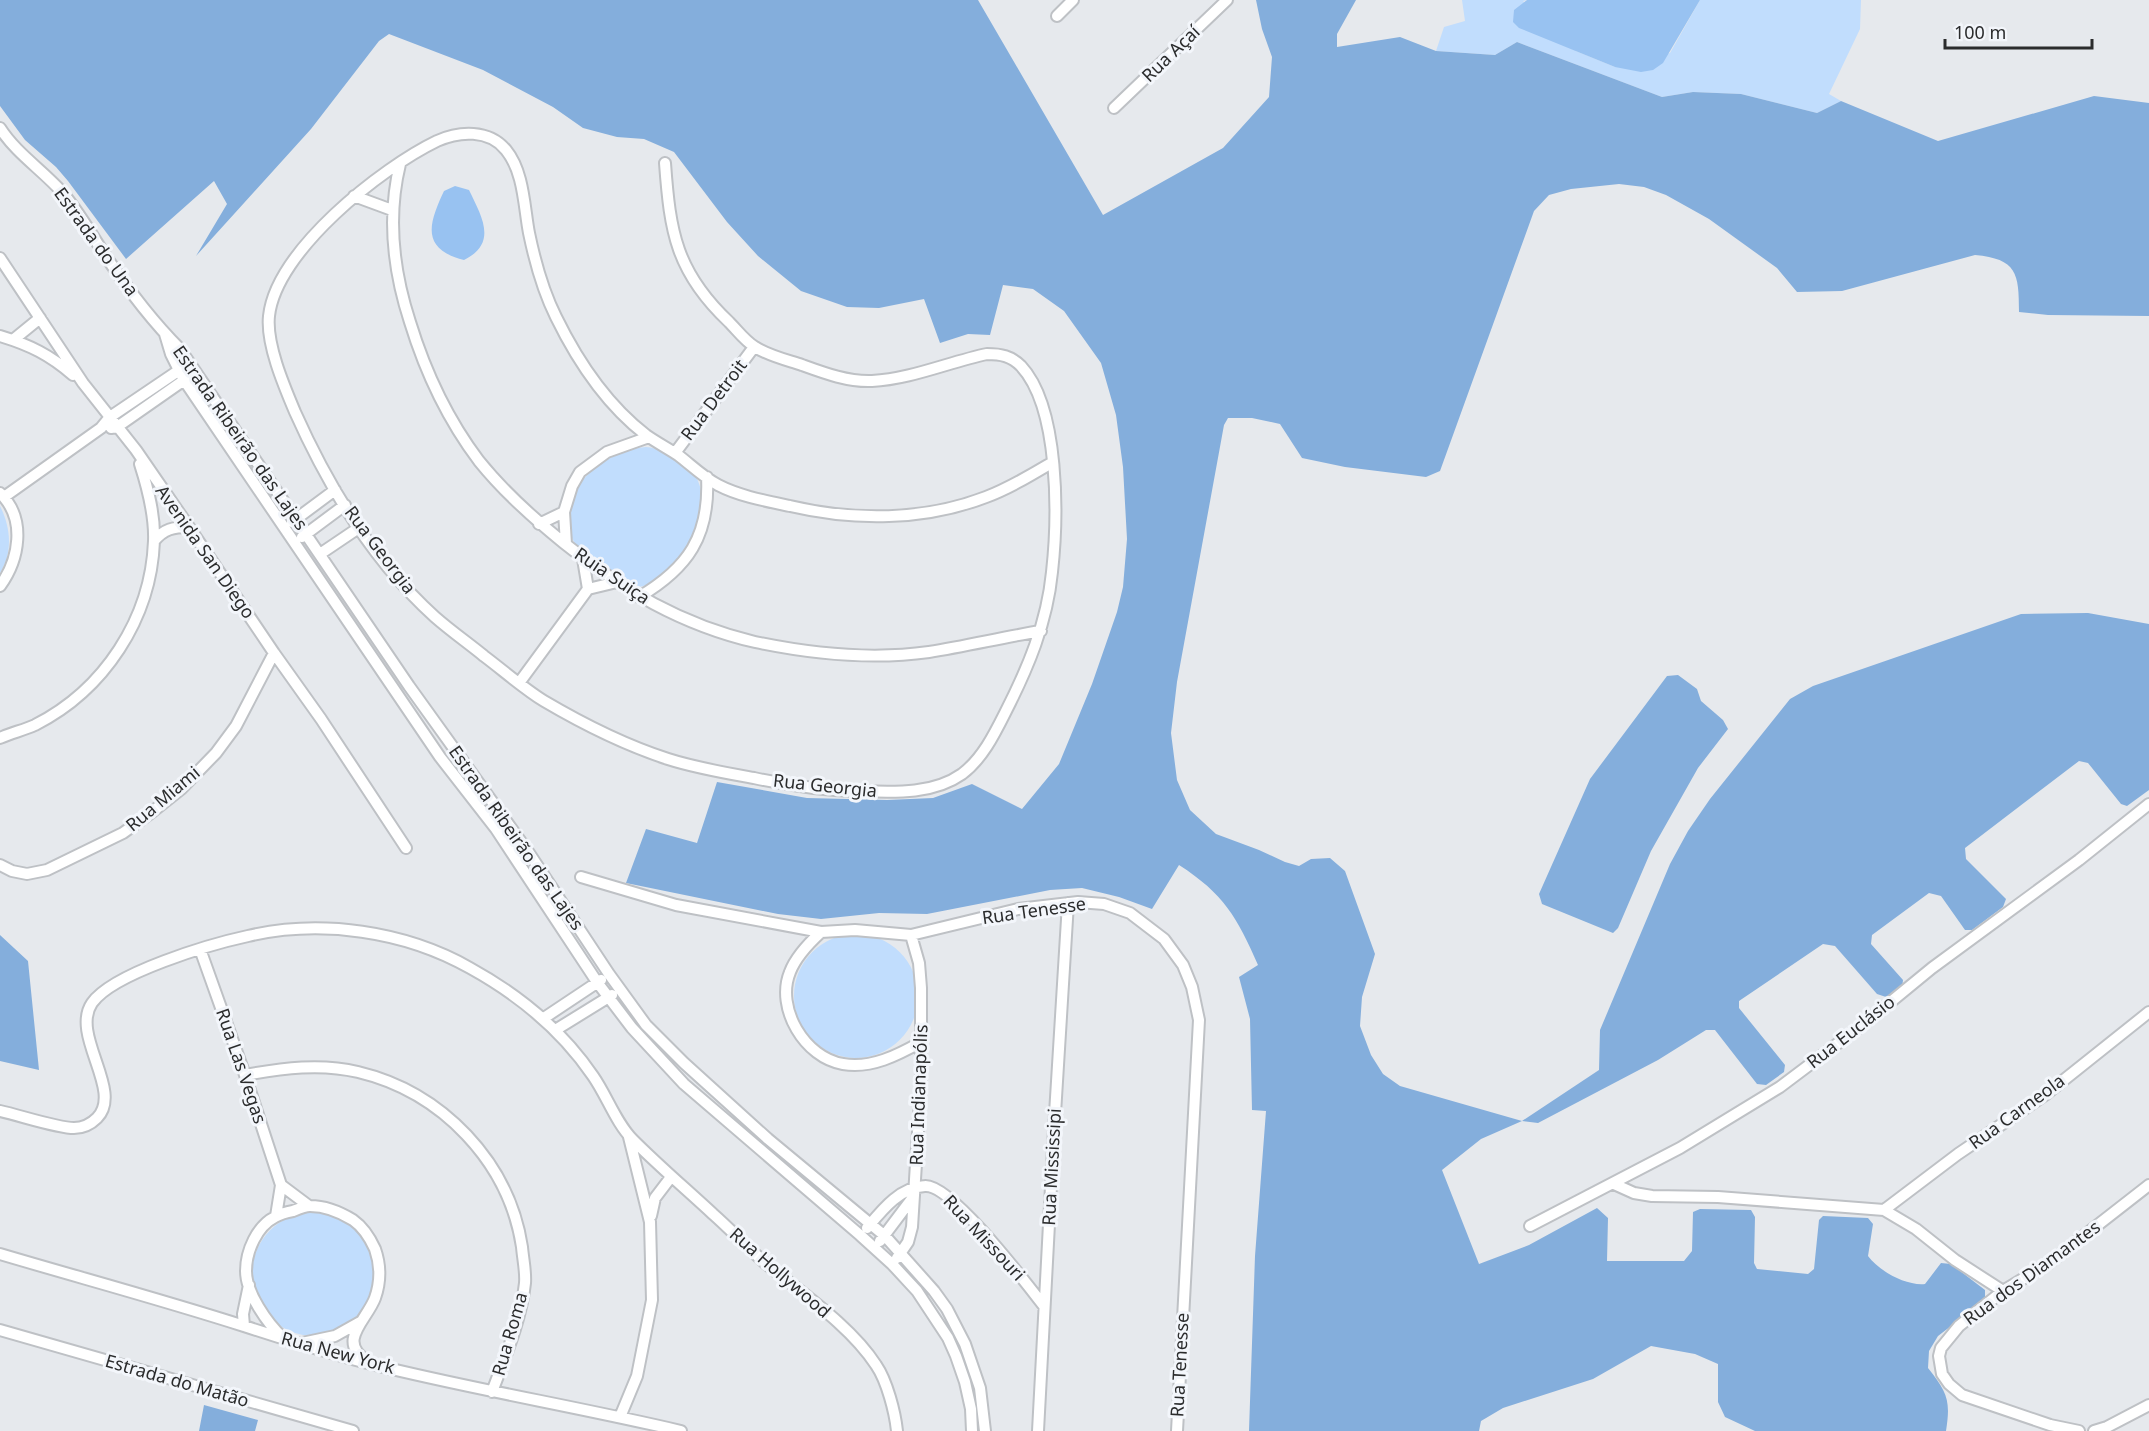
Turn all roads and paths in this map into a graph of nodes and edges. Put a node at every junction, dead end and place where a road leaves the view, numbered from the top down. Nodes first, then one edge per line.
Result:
1 (1073, 0) edge
2 (1227, 0) edge
3 (1057, 16) dead end
4 (1114, 108) dead end
5 (0, 128) edge
6 (665, 163) dead end
7 (400, 164) junction
8 (354, 196) junction
9 (392, 210) junction
10 (0, 258) edge
11 (40, 318) junction
12 (165, 333) junction
13 (0, 336) edge
14 (13, 340) junction
15 (754, 347) junction
16 (195, 372) junction
17 (181, 375) junction
18 (83, 383) junction
19 (110, 417) junction
20 (101, 428) junction
21 (117, 428) junction
22 (649, 437) junction
23 (136, 450) junction
24 (675, 453) junction
25 (1053, 462) junction
26 (707, 477) junction
27 (335, 490) junction
28 (2, 495) edge
29 (345, 505) junction
30 (564, 512) junction
31 (296, 519) junction
32 (539, 524) junction
33 (189, 527) junction
34 (360, 527) junction
35 (285, 528) junction
36 (307, 534) junction
37 (154, 541) junction
38 (295, 542) junction
39 (566, 544) junction
40 (320, 554) junction
41 (583, 559) junction
42 (327, 564) junction
43 (316, 572) junction
44 (617, 582) junction
45 (0, 586) edge
46 (588, 589) junction
47 (639, 597) junction
48 (1041, 631) junction
49 (274, 653) junction
50 (519, 683) junction
51 (0, 738) edge
52 (2149, 804) edge
53 (406, 848) dead end
54 (0, 865) edge
55 (580, 877) dead end
56 (1068, 903) junction
57 (821, 932) junction
58 (910, 934) junction
59 (200, 949) junction
60 (609, 974) junction
61 (597, 982) junction
62 (620, 989) junction
63 (609, 998) junction
64 (2149, 1012) edge
65 (544, 1018) junction
66 (556, 1029) junction
67 (921, 1042) junction
68 (245, 1075) junction
69 (0, 1111) edge
70 (629, 1136) junction
71 (671, 1177) junction
72 (1614, 1184) junction
73 (281, 1185) junction
74 (2149, 1185) edge
75 (915, 1192) junction
76 (309, 1206) junction
77 (1884, 1210) junction
78 (276, 1216) junction
79 (650, 1222) junction
80 (870, 1224) junction
81 (1530, 1226) dead end
82 (860, 1235) junction
83 (885, 1236) junction
84 (875, 1248) junction
85 (0, 1254) edge
86 (902, 1254) junction
87 (892, 1264) junction
88 (249, 1285) junction
89 (2003, 1291) junction
90 (1044, 1306) junction
91 (362, 1320) junction
92 (244, 1326) junction
93 (0, 1330) edge
94 (286, 1340) junction
95 (300, 1344) junction
96 (372, 1364) junction
97 (492, 1392) junction
98 (2149, 1405) edge
99 (620, 1417) junction
100 (353, 1431) edge
101 (681, 1431) edge
102 (897, 1431) edge
103 (972, 1431) edge
104 (985, 1431) edge
105 (1038, 1431) edge
106 (1177, 1431) edge
107 (2079, 1431) edge
108 (2094, 1431) edge

1 - 3 street
2 - 4 street, Rua Açaí
5 - 12 street, Estrada do Una
6 - 15 street, Rua Georgia
7 - 8 street, Rua Georgia
7 - 9 street, Ruia Suiça
7 - 22 street, Rua Georgia
8 - 9 street
8 - 27 street, Rua Georgia
9 - 32 street, Ruia Suiça
10 - 11 street, Avenida San Diego
11 - 14 street
11 - 18 street, Avenida San Diego
12 - 16 street, Estrada Ribeirão das Lajes
12 - 17 street, Estrada Ribeirão das Lajes
13 - 14 street
14 - 18 street
15 - 24 street, Rua Detroit
15 - 25 street, Rua Georgia
16 - 17 street
16 - 31 street, Estrada Ribeirão das Lajes
17 - 19 street
17 - 21 street
17 - 35 street, Estrada Ribeirão das Lajes
18 - 19 street, Avenida San Diego
19 - 20 street
19 - 21 street, Avenida San Diego
20 - 21 street
20 - 28 street
21 - 23 street, Avenida San Diego
22 - 24 street
22 - 30 street
23 - 33 street, Avenida San Diego
23 - 37 street
24 - 26 street
25 - 26 street
25 - 48 street, Rua Georgia
26 - 47 street
27 - 29 street, Rua Georgia
27 - 31 street
28 - 45 street
29 - 34 street, Rua Georgia
29 - 36 street
30 - 32 street
30 - 39 street
31 - 35 street
31 - 36 street, Estrada Ribeirão das Lajes
32 - 39 street, Ruia Suiça
33 - 37 street
33 - 49 street, Avenida San Diego
34 - 40 street
34 - 50 street, Rua Georgia
35 - 38 street, Estrada Ribeirão das Lajes
36 - 38 street
36 - 40 street, Estrada Ribeirão das Lajes
37 - 51 street
38 - 43 street, Estrada Ribeirão das Lajes
39 - 41 street, Ruia Suiça
40 - 42 street, Estrada Ribeirão das Lajes
41 - 44 street, Ruia Suiça
41 - 46 street
42 - 43 street
42 - 60 street, Estrada Ribeirão das Lajes
43 - 61 street, Estrada Ribeirão das Lajes
44 - 46 street
44 - 47 street, Ruia Suiça
46 - 50 street
47 - 48 street, Ruia Suiça
48 - 50 street, Rua Georgia
49 - 53 street, Avenida San Diego
49 - 54 street, Rua Miami
52 - 72 street, Rua Euclásio
55 - 57 street, Rua Tenesse
56 - 58 street, Rua Tenesse
56 - 90 street, Rua Mississipi
56 - 106 street, Rua Tenesse
57 - 58 street, Rua Tenesse
57 - 67 street
58 - 67 street, Rua Indianapólis
59 - 65 street, Rua Hollywood
59 - 68 street, Rua Las Vegas
59 - 69 street, Rua Hollywood
60 - 61 street
60 - 62 street, Estrada Ribeirão das Lajes
61 - 63 street, Estrada Ribeirão das Lajes
61 - 65 street
62 - 63 street
62 - 80 street, Estrada Ribeirão das Lajes
63 - 66 street
63 - 82 street, Estrada Ribeirão das Lajes
64 - 77 street, Rua Carneola
65 - 66 street, Rua Hollywood
66 - 70 street, Rua Hollywood
67 - 75 street, Rua Indianapólis
68 - 73 street, Rua Las Vegas
68 - 97 street, Rua Roma
70 - 71 street, Rua Hollywood
70 - 79 street, Rua Hollywood
71 - 79 street
71 - 102 street, Rua Hollywood
72 - 77 street
72 - 81 street, Rua Euclásio
73 - 76 street
73 - 78 street, Rua Las Vegas
74 - 89 street, Rua dos Diamantes
75 - 80 street
75 - 83 street
75 - 86 street, Rua Indianapólis
75 - 90 street, Rua Missouri
76 - 78 street
76 - 91 street
77 - 89 street
78 - 88 street
79 - 99 street, Rua Hollywood
80 - 82 street
80 - 83 street, Estrada Ribeirão das Lajes
82 - 84 street, Estrada Ribeirão das Lajes
83 - 84 street
83 - 86 street, Estrada Ribeirão das Lajes
84 - 87 street, Estrada Ribeirão das Lajes
85 - 92 street, Rua New York
86 - 87 street
86 - 104 street, Estrada Ribeirão das Lajes
87 - 103 street, Estrada Ribeirão das Lajes
88 - 92 street
88 - 94 street
89 - 107 street, Rua dos Diamantes
90 - 105 street, Rua Mississipi
91 - 95 street
91 - 96 street
92 - 94 street, Rua New York
93 - 100 street, Estrada do Matão
94 - 95 street, Rua New York
95 - 96 street, Rua New York
96 - 97 street, Rua New York
97 - 99 street, Rua New York
98 - 108 street
99 - 101 street, Rua New York

